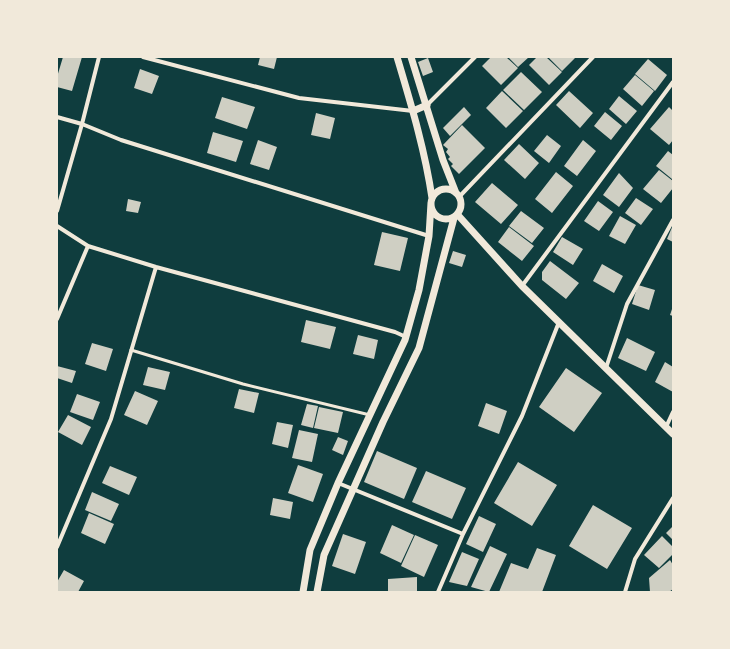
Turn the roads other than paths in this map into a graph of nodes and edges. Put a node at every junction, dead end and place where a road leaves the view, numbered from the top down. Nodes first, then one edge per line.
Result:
1 (99, 57) edge
2 (143, 57) edge
3 (397, 57) edge
4 (411, 57) edge
5 (475, 57) edge
6 (593, 57) edge
7 (673, 82) edge
8 (427, 105) junction
9 (413, 111) junction
10 (57, 117) edge
11 (82, 124) junction
12 (458, 195) junction
13 (432, 201) junction
14 (57, 211) edge
15 (456, 216) junction
16 (673, 220) edge
17 (57, 226) edge
18 (429, 236) junction
19 (88, 246) junction
20 (156, 268) junction
21 (522, 286) junction
22 (57, 319) edge
23 (559, 322) junction
24 (406, 337) junction
25 (131, 350) junction
26 (606, 368) junction
27 (673, 412) edge
28 (370, 415) junction
29 (666, 428) junction
30 (673, 434) edge
31 (338, 483) junction
32 (353, 490) junction
33 (673, 498) edge
34 (463, 534) junction
35 (57, 547) edge
36 (303, 592) edge
37 (317, 592) edge
38 (438, 592) edge
39 (625, 592) edge

1 - 11 street
2 - 9 street
3 - 9 street
4 - 8 street
5 - 8 street
6 - 12 street
7 - 21 street
8 - 9 street
8 - 12 street
9 - 13 street
10 - 11 street
11 - 14 street
11 - 18 street
12 - 13 street
12 - 15 street
13 - 15 street
13 - 18 street
15 - 21 street
15 - 32 street
16 - 26 street
17 - 19 street
18 - 24 street
19 - 20 street
19 - 22 street
20 - 24 street
20 - 25 street
21 - 23 street
23 - 26 street
23 - 34 street
24 - 28 street
25 - 28 lane
25 - 35 street
26 - 29 street
27 - 29 street
28 - 31 street
29 - 30 street
31 - 32 street
31 - 36 street
32 - 34 street
32 - 37 street
33 - 39 street
34 - 38 street

